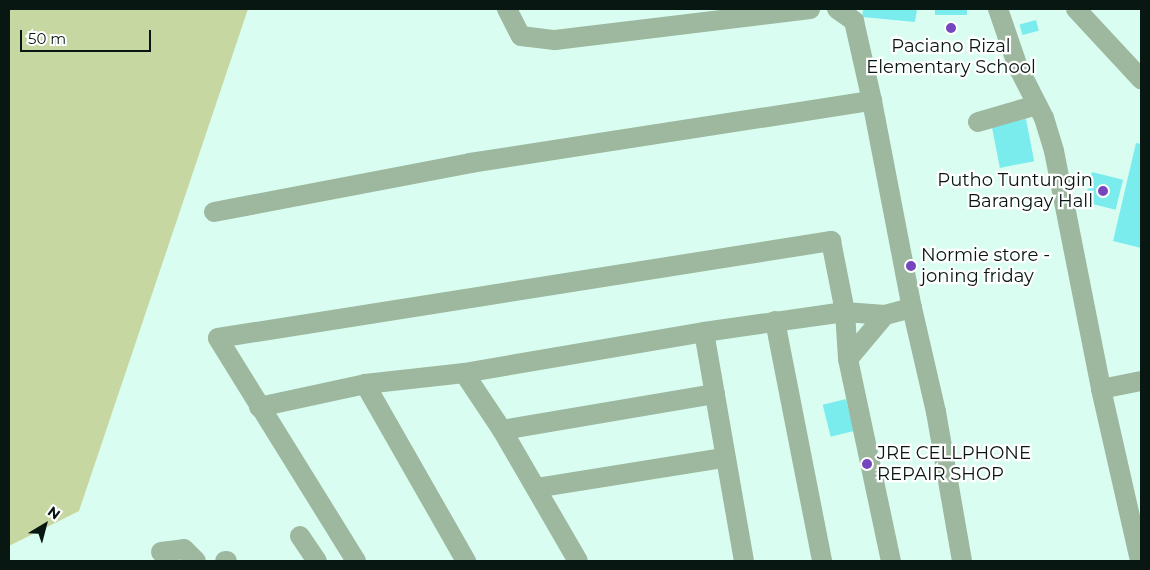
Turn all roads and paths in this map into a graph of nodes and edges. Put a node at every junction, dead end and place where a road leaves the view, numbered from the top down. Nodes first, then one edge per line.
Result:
1 (507, 9) edge
2 (810, 9) edge
3 (837, 9) edge
4 (998, 9) edge
5 (1076, 9) edge
6 (1141, 79) edge
7 (872, 101) junction
8 (1037, 105) junction
9 (978, 122) dead end
10 (214, 212) dead end
11 (912, 308) junction
12 (845, 312) junction
13 (885, 315) junction
14 (775, 321) junction
15 (704, 332) junction
16 (848, 359) junction
17 (464, 373) junction
18 (1141, 381) edge
19 (365, 384) junction
20 (1101, 389) junction
21 (715, 394) junction
22 (259, 407) junction
23 (502, 430) junction
24 (724, 458) junction
25 (536, 488) junction
26 (300, 536) dead end
27 (161, 552) dead end
28 (196, 561) edge
29 (317, 561) edge
30 (356, 561) edge
31 (466, 561) edge
32 (578, 561) edge
33 (744, 561) edge
34 (822, 561) edge
35 (891, 561) edge
36 (962, 561) edge
37 (1140, 561) edge

1 - 2 street
3 - 7 street
4 - 8 street
5 - 6 street
7 - 10 street
7 - 11 street
8 - 9 street
8 - 20 street
11 - 13 street
11 - 36 street
12 - 13 street
12 - 14 street
12 - 16 street
12 - 22 street
13 - 16 street
14 - 15 street
14 - 34 street
15 - 17 street
15 - 21 street
16 - 35 street
17 - 19 street
17 - 23 street
18 - 20 street
19 - 22 street
19 - 31 street
20 - 37 street
21 - 23 street
21 - 24 street
22 - 30 street
23 - 25 street
24 - 25 street
24 - 33 street
25 - 32 street
26 - 29 street
27 - 28 street

